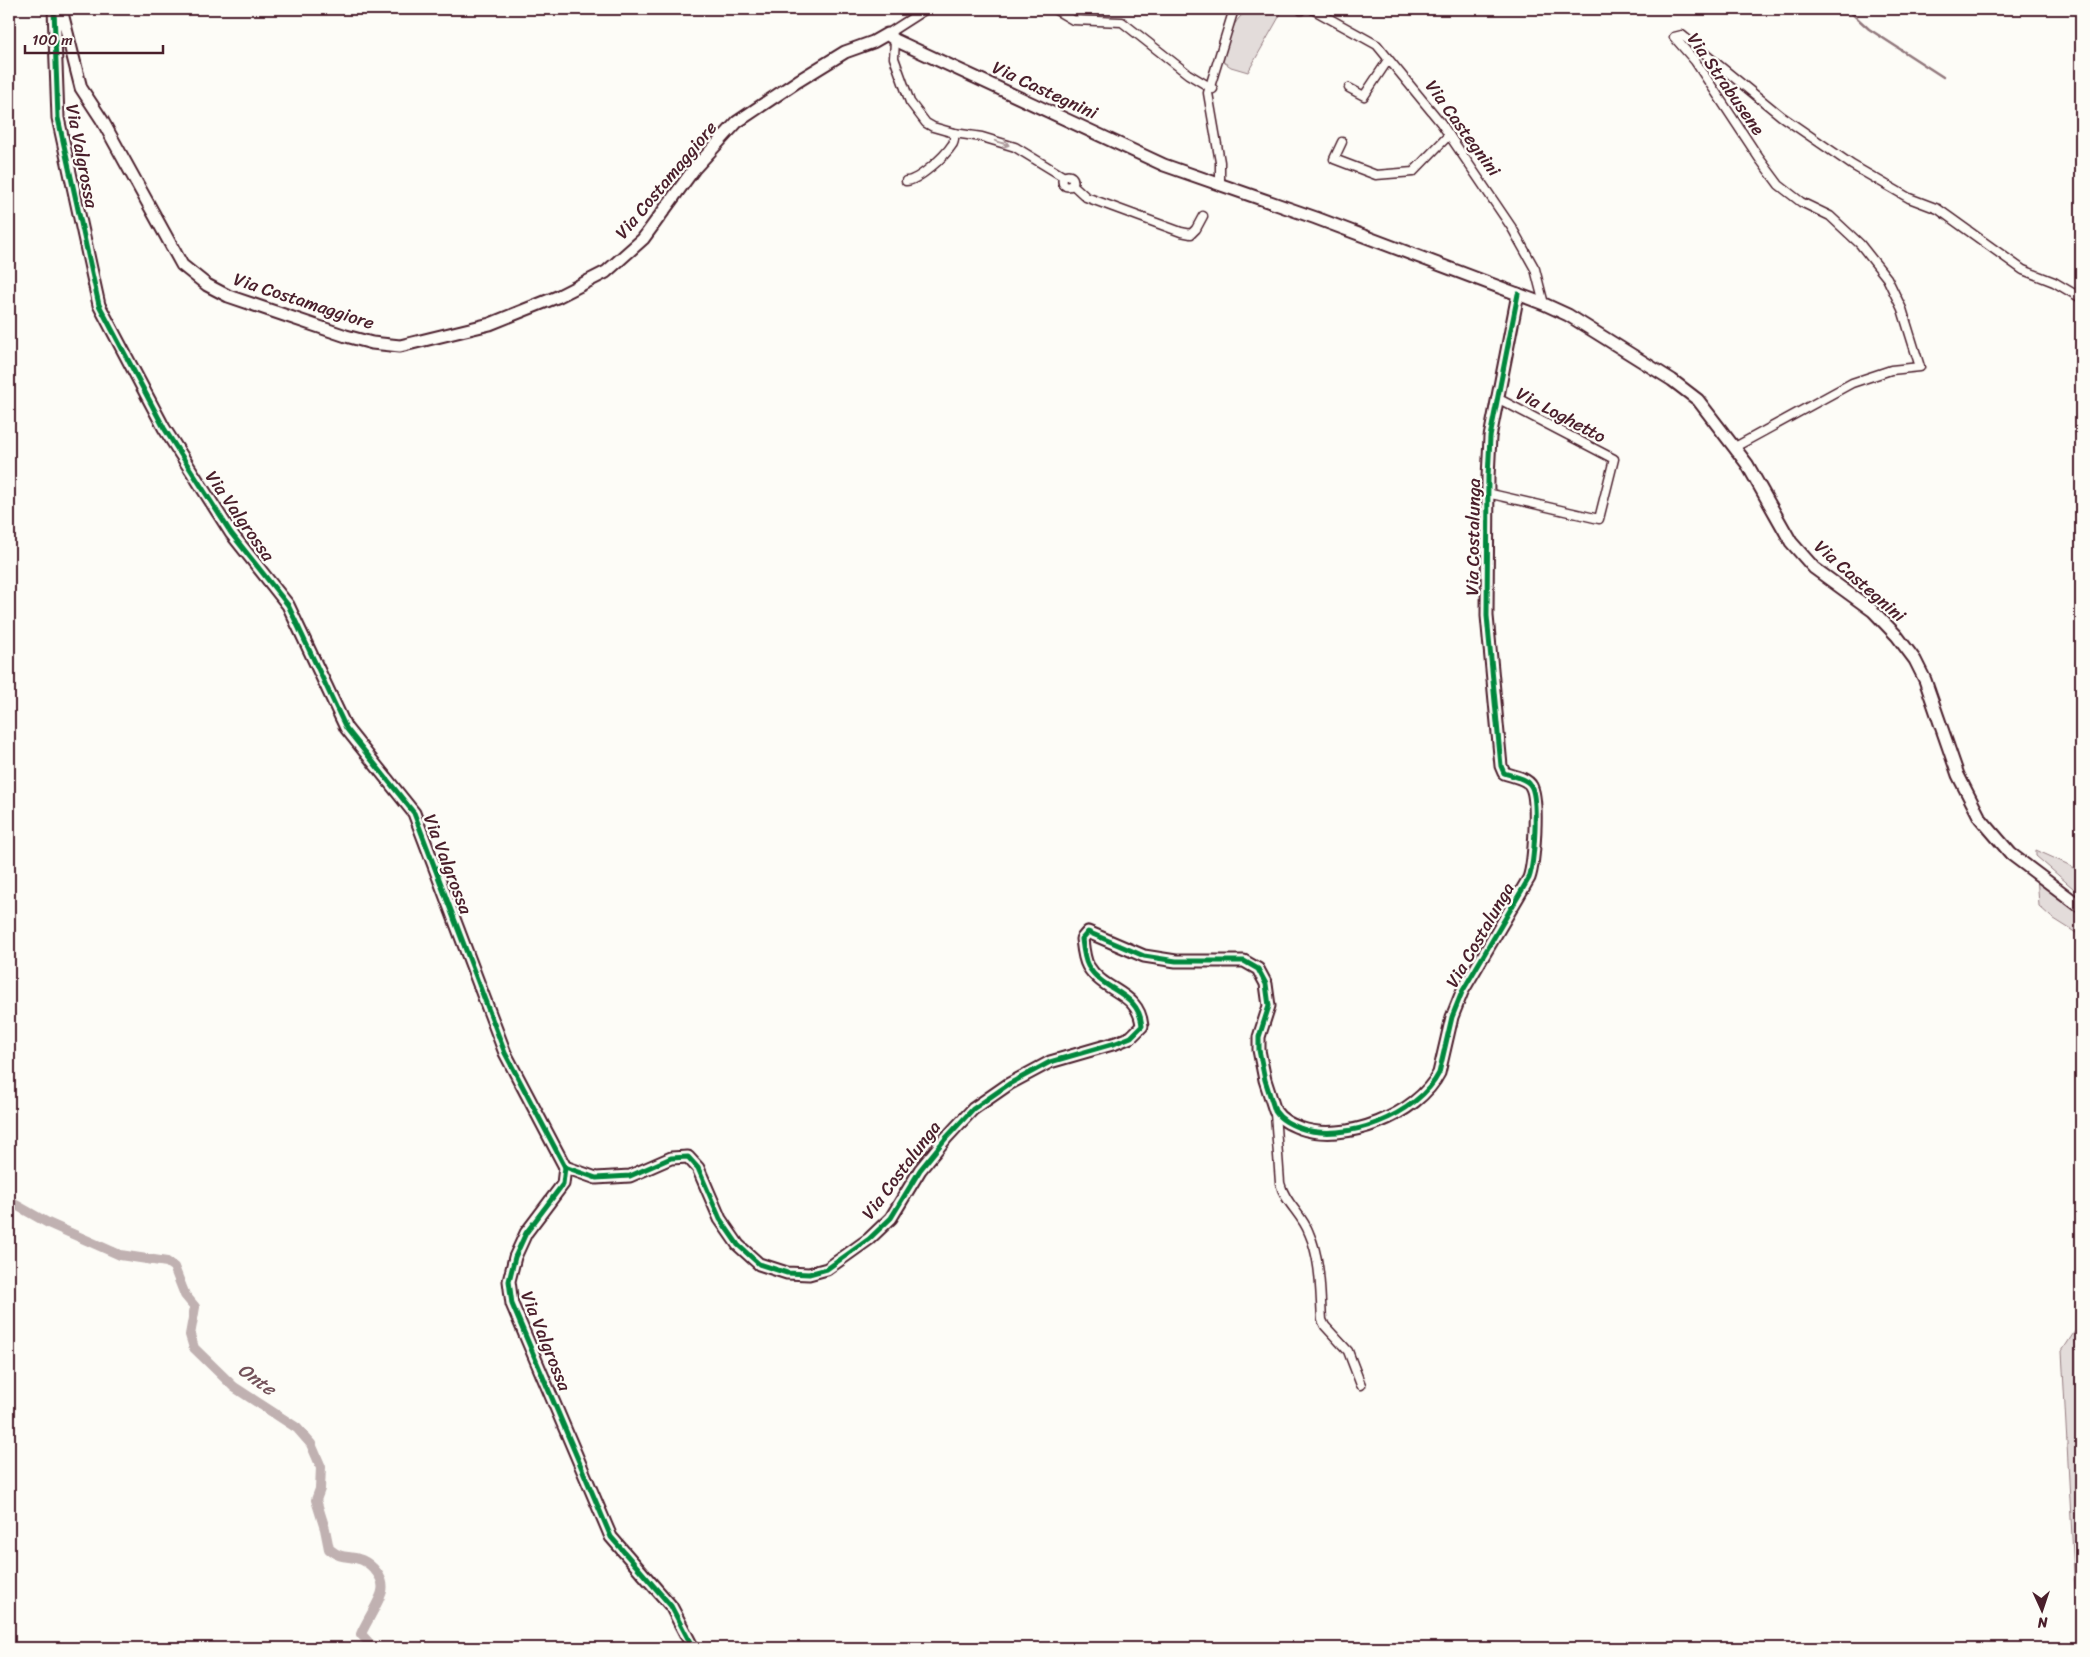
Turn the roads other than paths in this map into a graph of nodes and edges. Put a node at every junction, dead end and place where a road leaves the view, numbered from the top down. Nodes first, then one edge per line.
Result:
1 (54, 9) edge
2 (61, 9) edge
3 (926, 9) edge
4 (1054, 9) edge
5 (1234, 9) edge
6 (1312, 9) edge
7 (891, 37) junction
8 (1388, 60) junction
9 (1349, 88) dead end
10 (1211, 89) junction
11 (954, 133) junction
12 (1449, 135) junction
13 (1342, 142) dead end
14 (906, 181) dead end
15 (1220, 183) junction
16 (1203, 216) dead end
17 (1518, 294) junction
18 (2081, 298) edge
19 (1544, 304) junction
20 (1497, 398) junction
21 (1735, 447) junction
22 (1487, 492) junction
23 (2081, 907) edge
24 (1275, 1111) junction
25 (565, 1167) junction
26 (1361, 1385) dead end
27 (693, 1648) edge

1 - 25 street, Via Valgrossa
2 - 7 street, Via Costamaggiore
3 - 7 street, Via Costamaggiore
4 - 10 street
5 - 10 street
6 - 8 street, Via Castegnini
7 - 11 street
7 - 15 street, Via Castegnini
8 - 9 street
8 - 12 street, Via Castegnini
10 - 15 street
11 - 14 street
11 -> 16 street
12 - 13 street
12 - 19 street, Via Castegnini
15 - 17 street, Via Castegnini
17 - 19 street, Via Castegnini
17 - 20 street, Via Costalunga
18 - 21 street, Via Strabusene
19 - 21 street, Via Castegnini
20 - 22 street, Via Costalunga
20 - 22 street, Via Loghetto
21 - 23 street, Via Castegnini
22 - 24 street, Via Costalunga
24 - 25 street, Via Costalunga
24 - 26 street
25 - 27 street, Via Valgrossa

